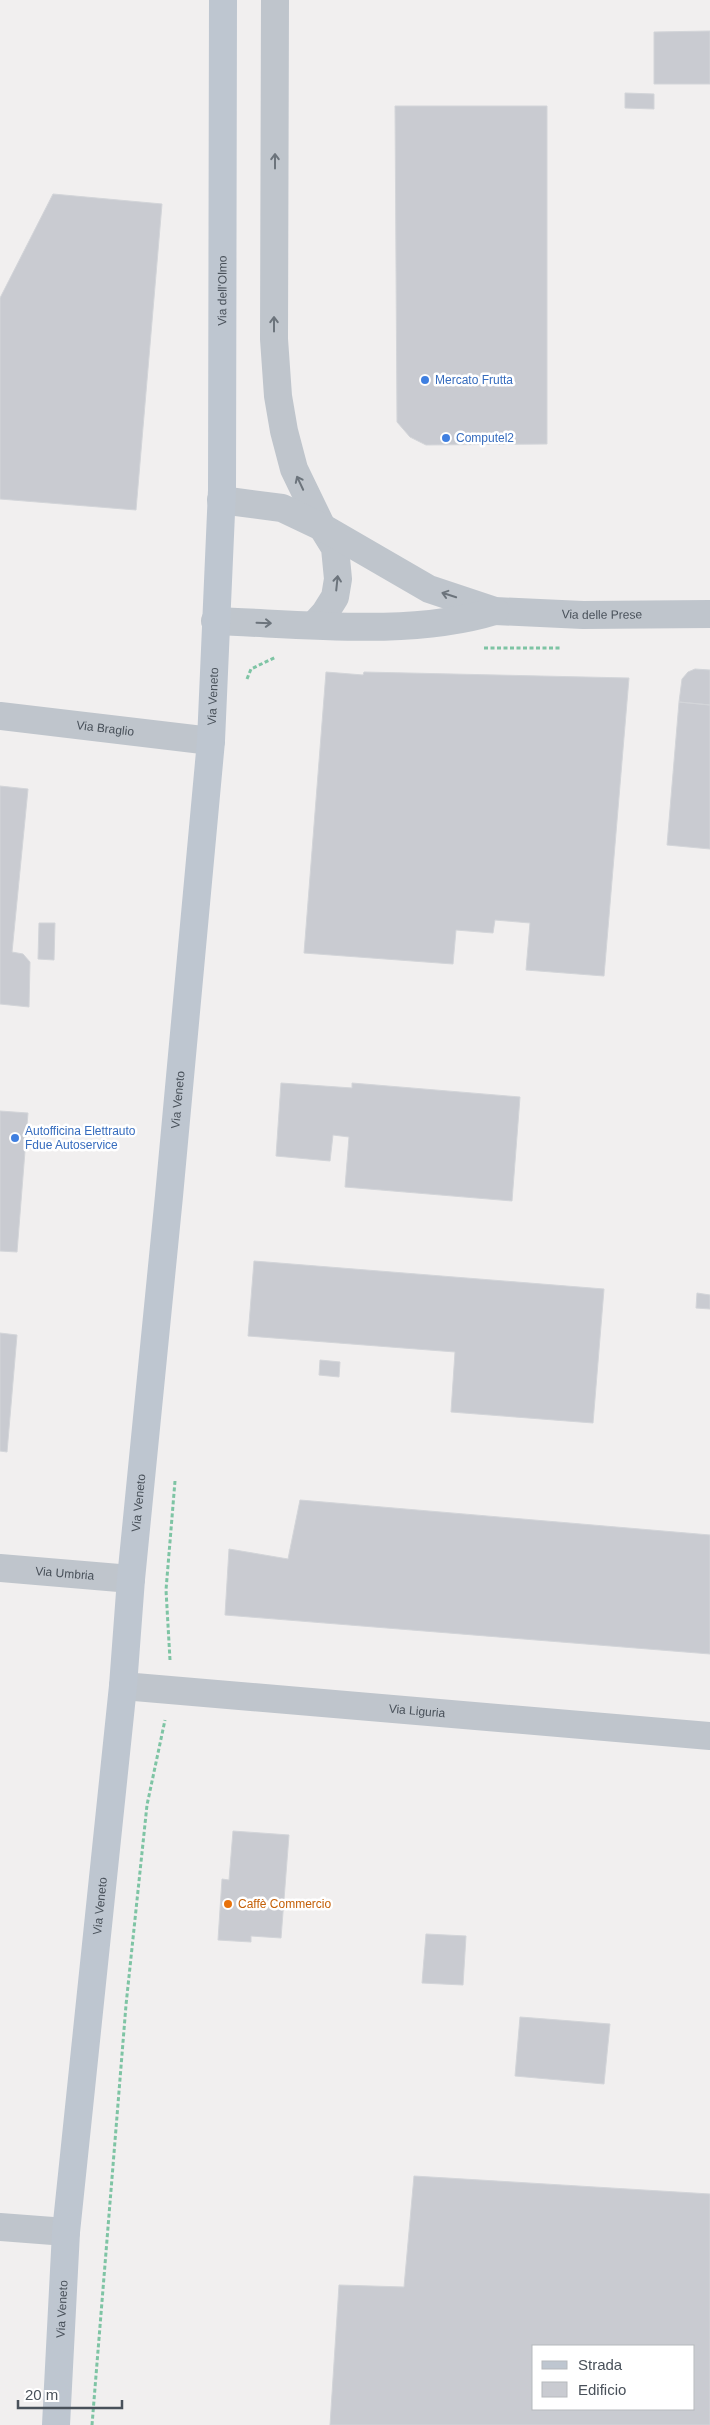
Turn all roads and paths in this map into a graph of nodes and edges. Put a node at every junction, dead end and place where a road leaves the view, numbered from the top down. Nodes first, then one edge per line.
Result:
1 (223, 0) edge
2 (275, 0) edge
3 (221, 500) junction
4 (322, 527) junction
5 (218, 581) joint
6 (495, 611) junction
7 (710, 614) edge
8 (216, 621) junction
9 (315, 624) junction
10 (477, 648) dead end
11 (565, 648) dead end
12 (280, 655) dead end
13 (244, 686) dead end
14 (0, 716) edge
15 (211, 741) junction
16 (176, 1471) dead end
17 (0, 1568) edge
18 (131, 1579) junction
19 (123, 1686) junction
20 (172, 1690) junction
21 (710, 1736) edge
22 (0, 2227) edge
23 (66, 2232) junction
24 (56, 2425) edge
25 (92, 2425) edge

1 - 3 main road, Via dell'Olmo
4 -> 2 street
3 - 4 street, Via delle Prese
3 - 5 main road, Via dell'Olmo
6 -> 4 street, Via delle Prese
9 -> 4 street
5 - 8 main road, Via Veneto
6 - 7 street, Via delle Prese
6 - 9 street, Via delle Prese
8 -> 9 street, Via delle Prese
8 - 15 main road, Via Veneto
10 - 11 path
12 - 13 path
14 - 15 street, Via Braglio
15 - 18 main road, Via Veneto
16 - 20 path
17 - 18 street, Via Umbria
18 - 19 main road, Via Veneto
19 - 20 street, Via Liguria
19 - 23 main road, Via Veneto
20 - 21 street, Via Liguria
20 - 25 path
22 - 23 street
23 - 24 main road, Via Veneto

